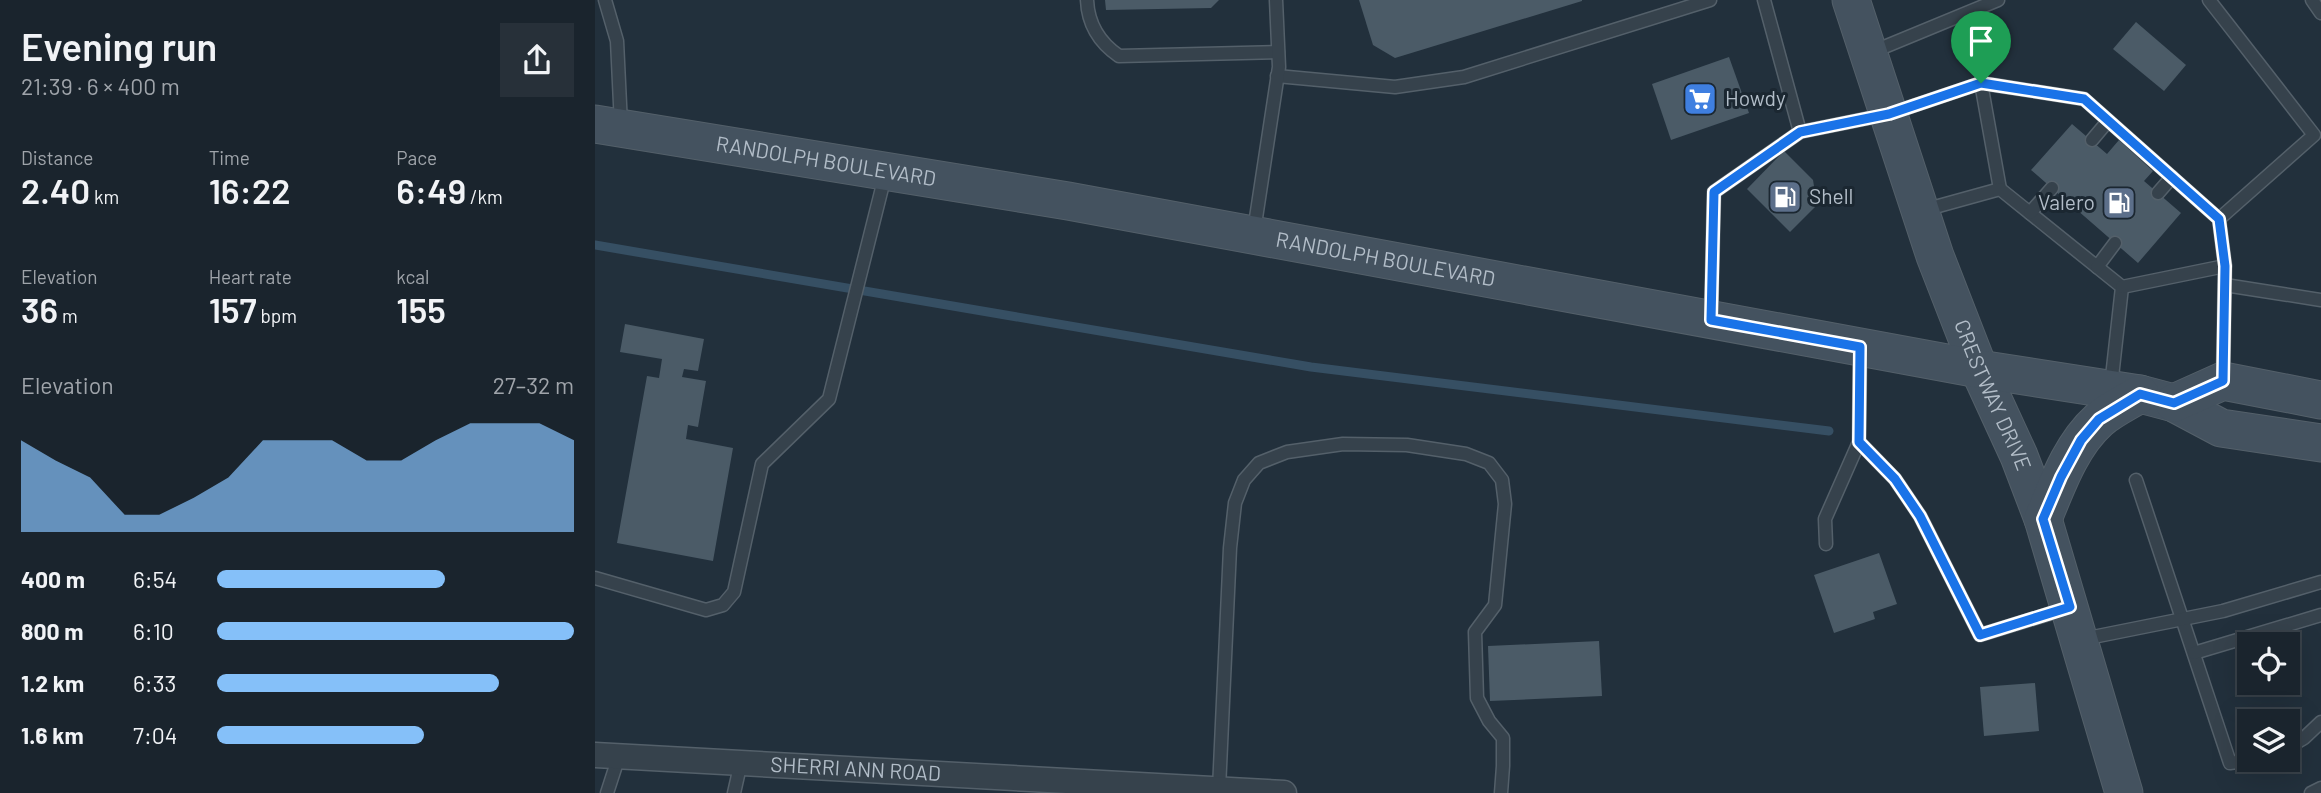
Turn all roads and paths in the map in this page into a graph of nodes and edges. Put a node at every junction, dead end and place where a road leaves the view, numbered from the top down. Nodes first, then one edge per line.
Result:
1 (605, 0) edge
2 (1087, 0) edge
3 (1276, 0) edge
4 (1710, 0) edge
5 (1764, 0) edge
6 (1851, 0) edge
7 (1996, 0) edge
8 (2209, 0) edge
9 (2312, 0) edge
10 (2321, 13) edge
11 (1278, 52) junction
12 (1868, 53) junction
13 (1277, 76) junction
14 (1981, 83) junction
15 (1889, 114) junction
16 (2108, 121) junction
17 (608, 126) edge
18 (1800, 132) junction
19 (2318, 133) edge
20 (2092, 140) dead end
21 (887, 171) junction
22 (2172, 177) junction
23 (2052, 188) dead end
24 (2000, 189) junction
25 (2158, 192) dead end
26 (1920, 211) junction
27 (2030, 213) junction
28 (2219, 219) junction
29 (1254, 235) junction
30 (2115, 243) dead end
31 (2225, 266) junction
32 (2097, 267) junction
33 (2225, 285) junction
34 (2122, 287) junction
35 (2321, 300) edge
36 (1711, 320) junction
37 (1860, 347) junction
38 (1979, 369) junction
39 (2223, 381) junction
40 (2142, 396) junction
41 (2321, 400) edge
42 (2275, 437) junction
43 (1859, 442) junction
44 (2321, 443) edge
45 (2321, 452) edge
46 (2136, 480) dead end
47 (2043, 519) junction
48 (1826, 544) dead end
49 (595, 578) edge
50 (2321, 582) edge
51 (2321, 615) edge
52 (2182, 620) junction
53 (2074, 623) junction
54 (2193, 653) junction
55 (2321, 722) edge
56 (2300, 740) edge
57 (607, 756) edge
58 (741, 762) junction
59 (2237, 762) edge
60 (2321, 788) edge
61 (1219, 789) junction
62 (607, 793) edge
63 (734, 793) edge
64 (1284, 793) edge
65 (1501, 793) edge
66 (2124, 793) edge
67 (2311, 793) edge

1 - 17 lane
2 - 11 lane
3 - 11 lane
4 - 13 lane
5 - 18 lane
6 - 12 main road, CRESTWAY DRIVE
7 - 12 lane
8 - 19 lane
9 - 10 lane
11 - 13 lane
12 - 15 main road, CRESTWAY DRIVE
13 - 29 lane
14 - 15 lane
14 - 16 lane
14 - 24 lane
15 - 18 lane
15 - 26 main road, CRESTWAY DRIVE
16 - 20 lane
16 - 22 lane
17 - 21 main road, RANDOLPH BOULEVARD
18 - 36 lane
19 - 28 lane
21 - 29 main road, RANDOLPH BOULEVARD
21 - 49 lane
22 - 25 lane
22 - 28 lane
23 - 27 lane
24 - 26 lane
24 - 27 lane
26 - 38 main road, CRESTWAY DRIVE
27 - 32 lane
28 - 31 lane
29 - 36 main road, RANDOLPH BOULEVARD
30 - 32 lane
31 - 33 lane
31 - 34 lane
32 - 34 lane
33 - 35 lane
33 - 39 lane
34 - 40 lane
36 - 37 main road, RANDOLPH BOULEVARD
37 - 38 main road, RANDOLPH BOULEVARD
37 - 43 lane
38 - 40 main road, RANDOLPH BOULEVARD
38 - 47 main road, CRESTWAY DRIVE
39 - 40 main road
39 - 41 main road
40 - 42 main road, RANDOLPH BOULEVARD
40 - 47 main road
42 - 44 main road, RANDOLPH BOULEVARD
42 - 45 main road
43 - 48 lane
43 - 53 lane
46 - 52 lane
47 - 53 main road, CRESTWAY DRIVE
50 - 52 lane
51 - 54 lane
52 - 53 lane
52 - 54 lane
53 - 66 main road, CRESTWAY DRIVE
54 - 59 lane
55 - 56 lane
57 - 58 street, SHERRI ANN ROAD
57 - 62 lane
58 - 61 street, SHERRI ANN ROAD
58 - 63 lane
60 - 67 lane
61 - 64 street, SHERRI ANN ROAD
61 - 65 lane

